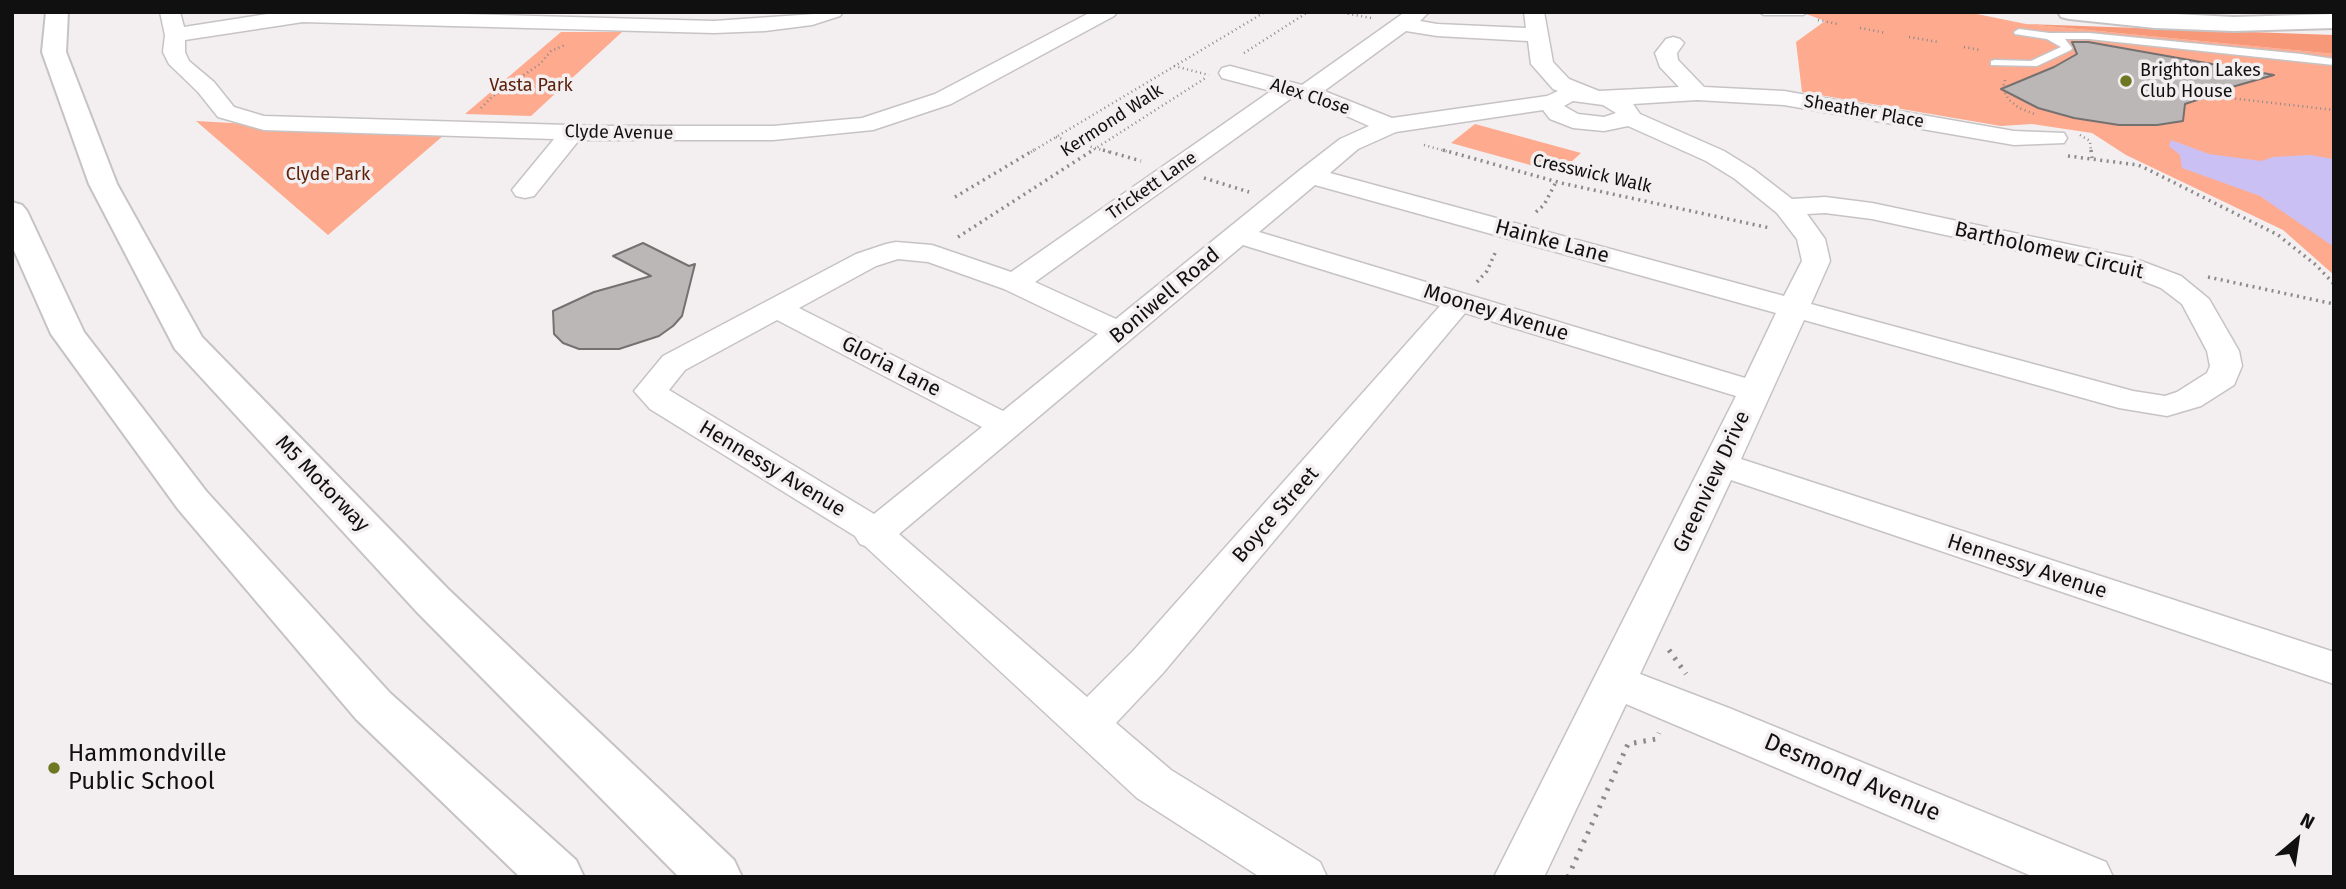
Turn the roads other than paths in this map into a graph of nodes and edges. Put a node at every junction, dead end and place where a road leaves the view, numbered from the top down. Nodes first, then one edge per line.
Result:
1 (57, 12) edge
2 (833, 12) edge
3 (1107, 12) edge
4 (1534, 12) edge
5 (1764, 12) edge
6 (1803, 12) edge
7 (2069, 12) edge
8 (1411, 18) edge
9 (2334, 21) edge
10 (173, 24) edge
11 (2019, 32) dead end
12 (1537, 35) junction
13 (2049, 36) junction
14 (1673, 43) dead end
15 (2334, 62) edge
16 (1995, 63) dead end
17 (1227, 67) road end
18 (1298, 90) junction
19 (1697, 93) junction
20 (1672, 95) junction
21 (1600, 97) junction
22 (1560, 100) junction
23 (1619, 118) junction
24 (1383, 128) junction
25 (2063, 130) road end
26 (572, 133) junction
27 (1308, 175) junction
28 (525, 190) dead end
29 (12, 211) edge
30 (1795, 217) junction
31 (1238, 235) junction
32 (1014, 283) junction
33 (1467, 293) junction
34 (776, 308) junction
35 (1796, 309) junction
36 (1121, 333) junction
37 (1754, 390) junction
38 (1006, 426) junction
39 (1721, 464) junction
40 (873, 535) junction
41 (2334, 668) edge
42 (1615, 682) junction
43 (1088, 724) junction
44 (557, 877) edge
45 (715, 877) edge
46 (1302, 877) edge
47 (1519, 877) edge
48 (2088, 877) edge

1 - 45 main road, M5 Motorway
2 - 10 street
3 - 26 street, Clyde Avenue
4 - 12 street
5 - 6 lane
7 - 9 main road
8 - 12 street
8 - 18 street, Trickett Lane
10 - 26 street, Clyde Avenue
11 - 13 lane
12 - 22 street
13 - 15 lane
13 - 16 lane
14 - 19 street
17 - 18 street, Alex Close
18 - 24 street, Alex Close
18 - 32 street, Trickett Lane
19 - 20 street, Sheather Place
19 - 25 street, Sheather Place
20 - 21 street, Sheather Place
20 - 23 street, Sheather Place
21 - 22 street, Sheather Place
21 - 23 street
22 - 23 street
22 - 24 street, Boniwell Road
23 - 30 street
24 - 27 street, Boniwell Road
26 - 28 street
27 - 31 street, Boniwell Road
27 - 35 street, Hainke Lane
29 - 44 main road
30 - 35 street, Greenview Drive
30 - 35 street, Bartholomew Circuit
31 - 33 street, Mooney Avenue
31 - 36 street, Boniwell Road
32 - 34 street, Hennessy Avenue
32 - 36 street, Hennessy Avenue
33 - 37 street, Mooney Avenue
33 - 43 street, Boyce Street
34 - 38 street, Gloria Lane
34 - 40 street, Hennessy Avenue
35 - 37 street, Greenview Drive
36 - 38 street, Boniwell Road
37 - 39 street, Greenview Drive
38 - 40 street, Boniwell Road
39 - 41 street, Hennessy Avenue
39 - 42 street, Greenview Drive
40 - 43 street, Hennessy Avenue
42 - 47 street, Greenview Drive
42 - 48 street, Desmond Avenue
43 - 46 street, Hennessy Avenue

